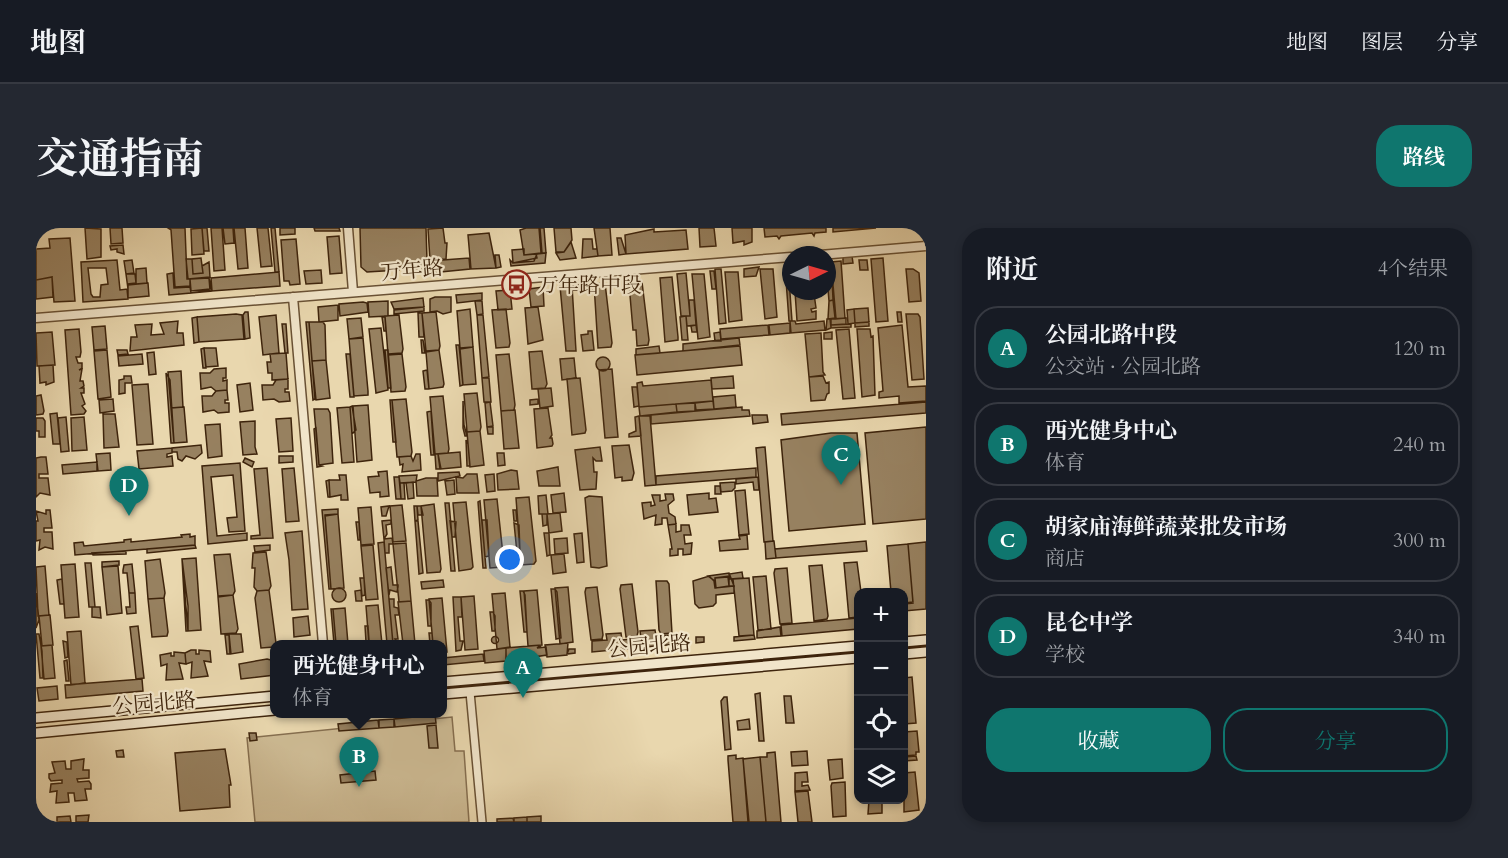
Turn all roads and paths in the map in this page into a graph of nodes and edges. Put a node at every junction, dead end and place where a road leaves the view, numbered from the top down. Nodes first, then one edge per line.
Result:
1 (348, 228) edge
2 (926, 246) edge
3 (836, 254) edge
4 (782, 258) edge
5 (353, 292) junction
6 (293, 297) junction
7 (36, 318) edge
8 (322, 640) edge
9 (926, 640) edge
10 (908, 642) edge
11 (854, 646) edge
12 (926, 652) edge
13 (908, 654) edge
14 (854, 658) edge
15 (447, 682) edge
16 (470, 692) junction
17 (447, 694) edge
18 (270, 696) edge
19 (270, 710) edge
20 (36, 718) edge
21 (36, 733) edge
22 (482, 822) edge

1 - 5 street
2 - 3 street
4 - 5 street, 万年路
5 - 6 street, 万年路
6 - 7 street, 万年路
6 - 8 street
9 - 10 main road
11 - 15 main road, 公园北路
12 - 13 main road
14 - 16 main road, 公园北路
16 - 17 main road, 公园北路
16 - 22 street
18 - 20 main road, 公园北路
19 - 21 main road, 公园北路

